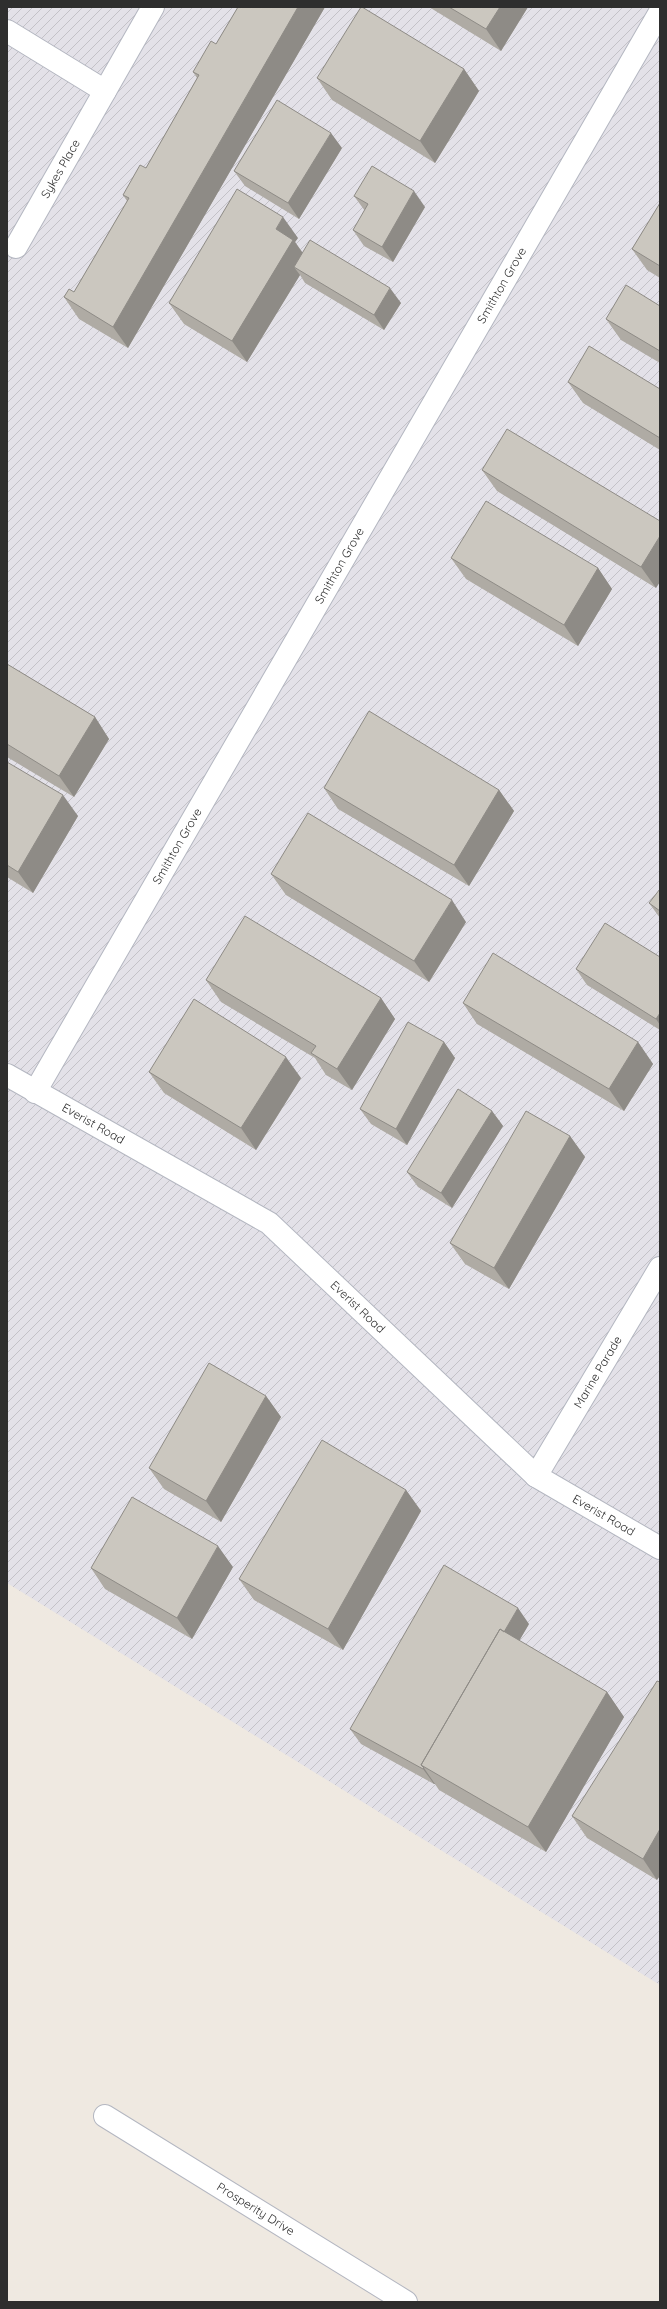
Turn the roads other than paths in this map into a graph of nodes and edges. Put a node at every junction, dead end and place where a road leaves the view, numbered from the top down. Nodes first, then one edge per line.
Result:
1 (153, 7) edge
2 (660, 12) edge
3 (7, 31) edge
4 (105, 91) junction
5 (16, 247) dead end
6 (7, 1075) edge
7 (35, 1092) junction
8 (660, 1268) edge
9 (536, 1476) junction
10 (660, 1548) edge
11 (105, 2116) dead end
12 (406, 2302) edge

1 - 4 street, Sykes Place
2 - 7 street, Smithton Grove
3 - 4 street
4 - 5 street, Sykes Place
6 - 7 street
7 - 9 street, Everist Road
8 - 9 street, Marine Parade
9 - 10 street, Everist Road
11 - 12 street, Prosperity Drive

